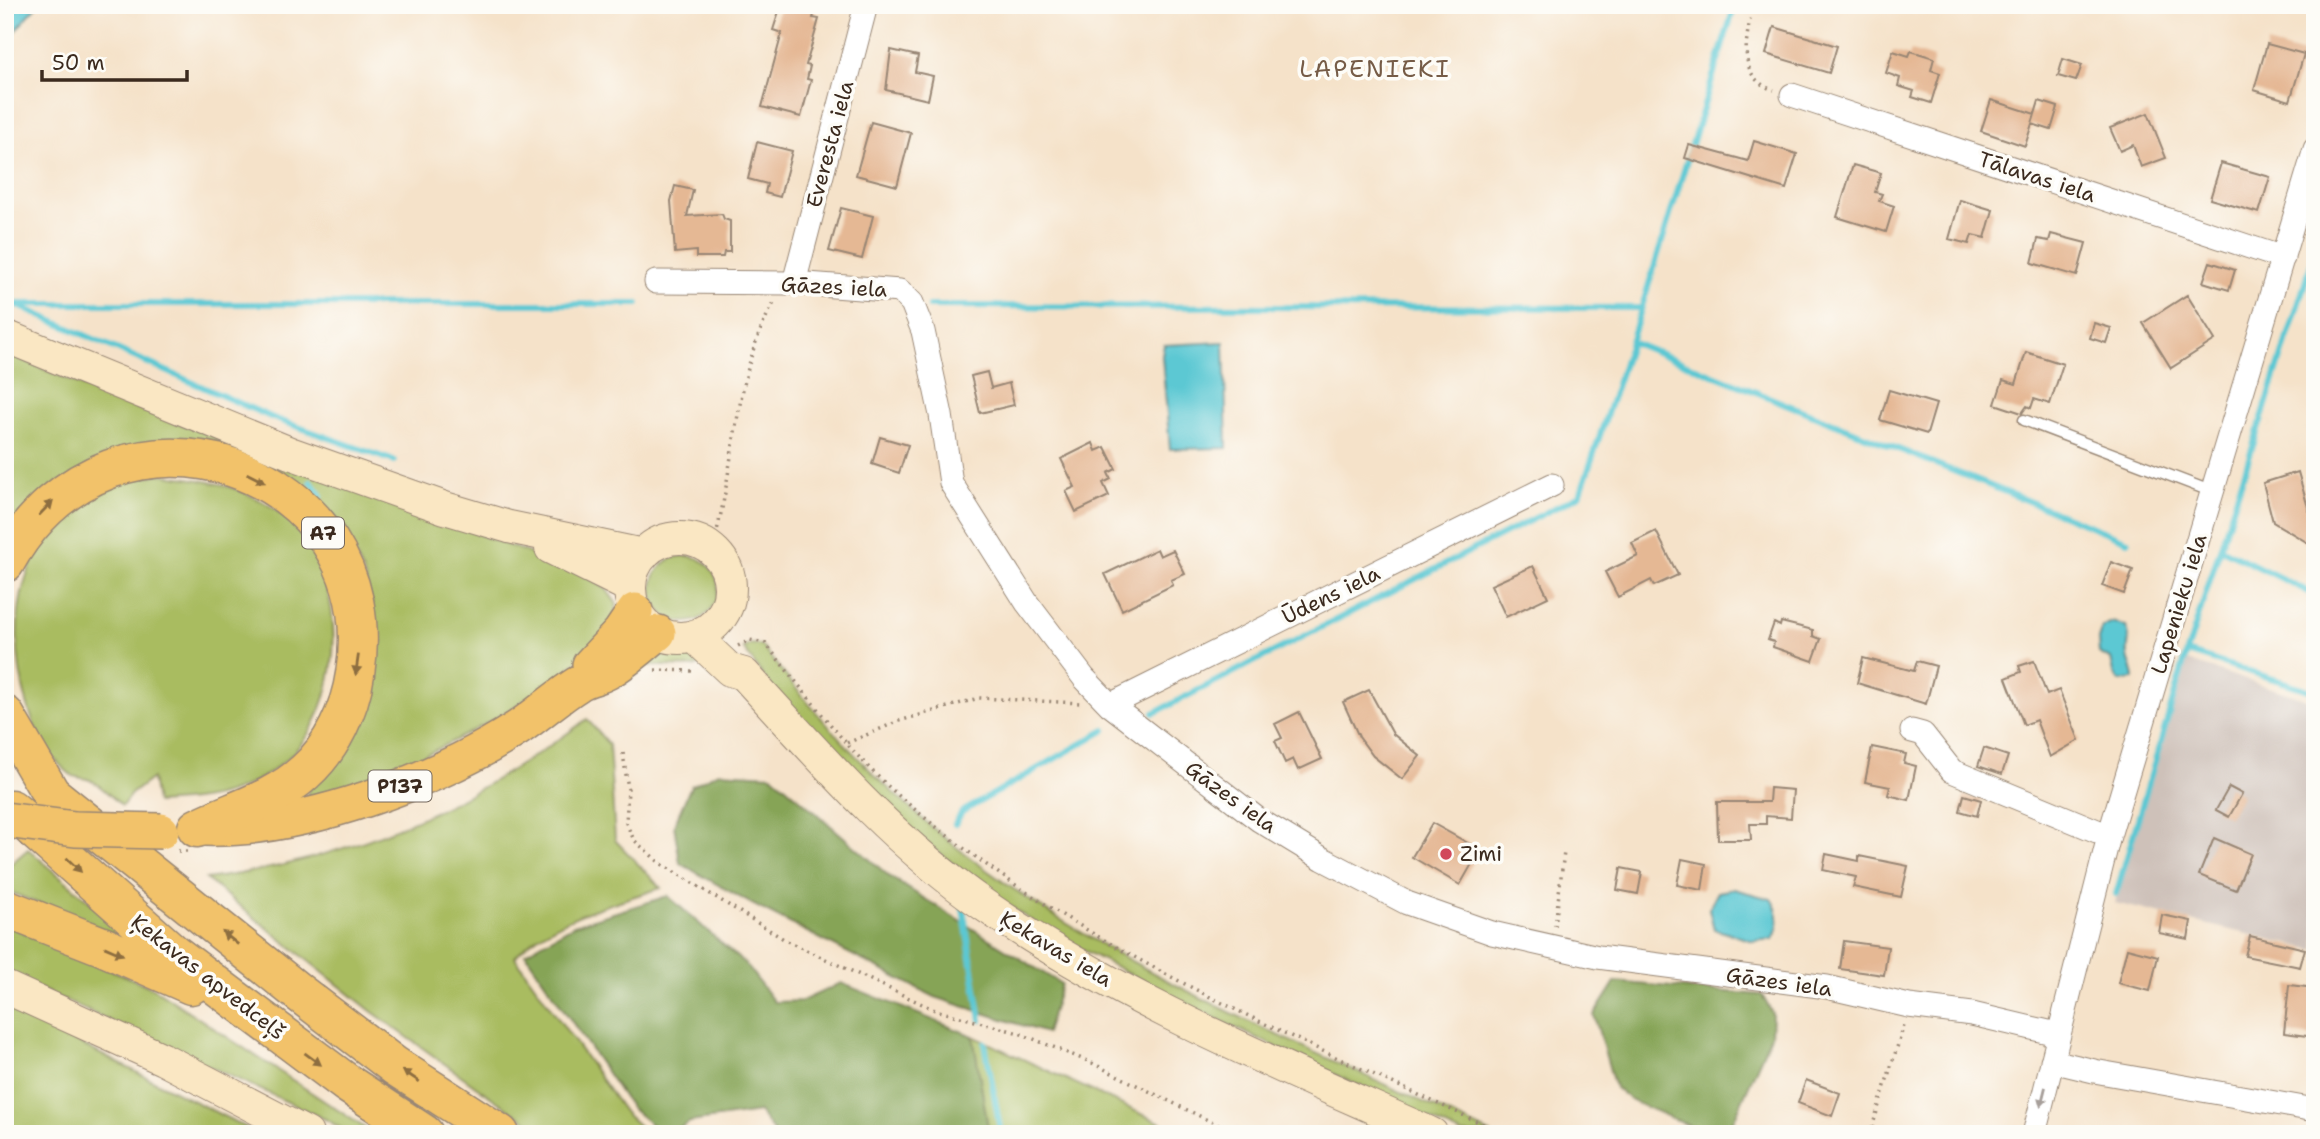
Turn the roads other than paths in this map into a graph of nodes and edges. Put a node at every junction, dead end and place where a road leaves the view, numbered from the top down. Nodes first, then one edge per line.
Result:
1 (866, 5) edge
2 (1792, 95) dead end
3 (2315, 149) edge
4 (2283, 258) junction
5 (656, 282) dead end
6 (790, 283) junction
7 (5, 336) edge
8 (2024, 420) dead end
9 (1552, 485) dead end
10 (2213, 492) junction
11 (509, 527) junction
12 (643, 555) junction
13 (5, 563) edge
14 (641, 610) junction
15 (723, 615) junction
16 (695, 637) junction
17 (742, 659) junction
18 (1110, 705) junction
19 (5, 715) edge
20 (1912, 731) dead end
21 (5, 749) edge
22 (51, 794) junction
23 (5, 804) edge
24 (5, 820) edge
25 (179, 830) junction
26 (2109, 836) junction
27 (5, 908) edge
28 (5, 987) edge
29 (258, 1018) junction
30 (2057, 1034) junction
31 (2052, 1061) junction
32 (2315, 1110) edge
33 (307, 1134) edge
34 (424, 1134) edge
35 (500, 1134) edge
36 (1432, 1134) edge
37 (2034, 1134) edge

1 - 6 street, Everesta iela
2 - 4 street, Tālavas iela
3 - 4 street, Lapenieku iela
4 - 10 street, Lapenieku iela
5 - 6 street, Gāzes iela
6 - 18 street, Gāzes iela
7 - 11 main road
8 - 10 lane
9 - 18 street, Ūdens iela
10 - 26 street, Lapenieku iela
11 - 12 main road
11 - 14 main road
12 - 14 main road
12 - 15 main road, Ķekavas iela
13 -> 25 highway, A7
14 - 16 main road
14 - 25 main road, P137
15 - 16 main road
15 - 17 main road, Ķekavas iela
16 - 17 main road, Ķekavas iela
17 - 36 main road, Ķekavas iela
18 - 30 street, Gāzes iela
19 - 22 highway
20 - 26 street
21 - 22 highway
35 -> 22 highway
23 -> 29 highway, Ķekavas apvedceļš
24 - 25 main road, P137, bridge
26 - 30 street, Lapenieku iela
27 -> 29 highway
28 - 33 main road
29 -> 34 highway, Ķekavas apvedceļš
30 - 31 street, Lapenieku iela
31 - 32 street
31 -> 37 street, Lapenieku iela

